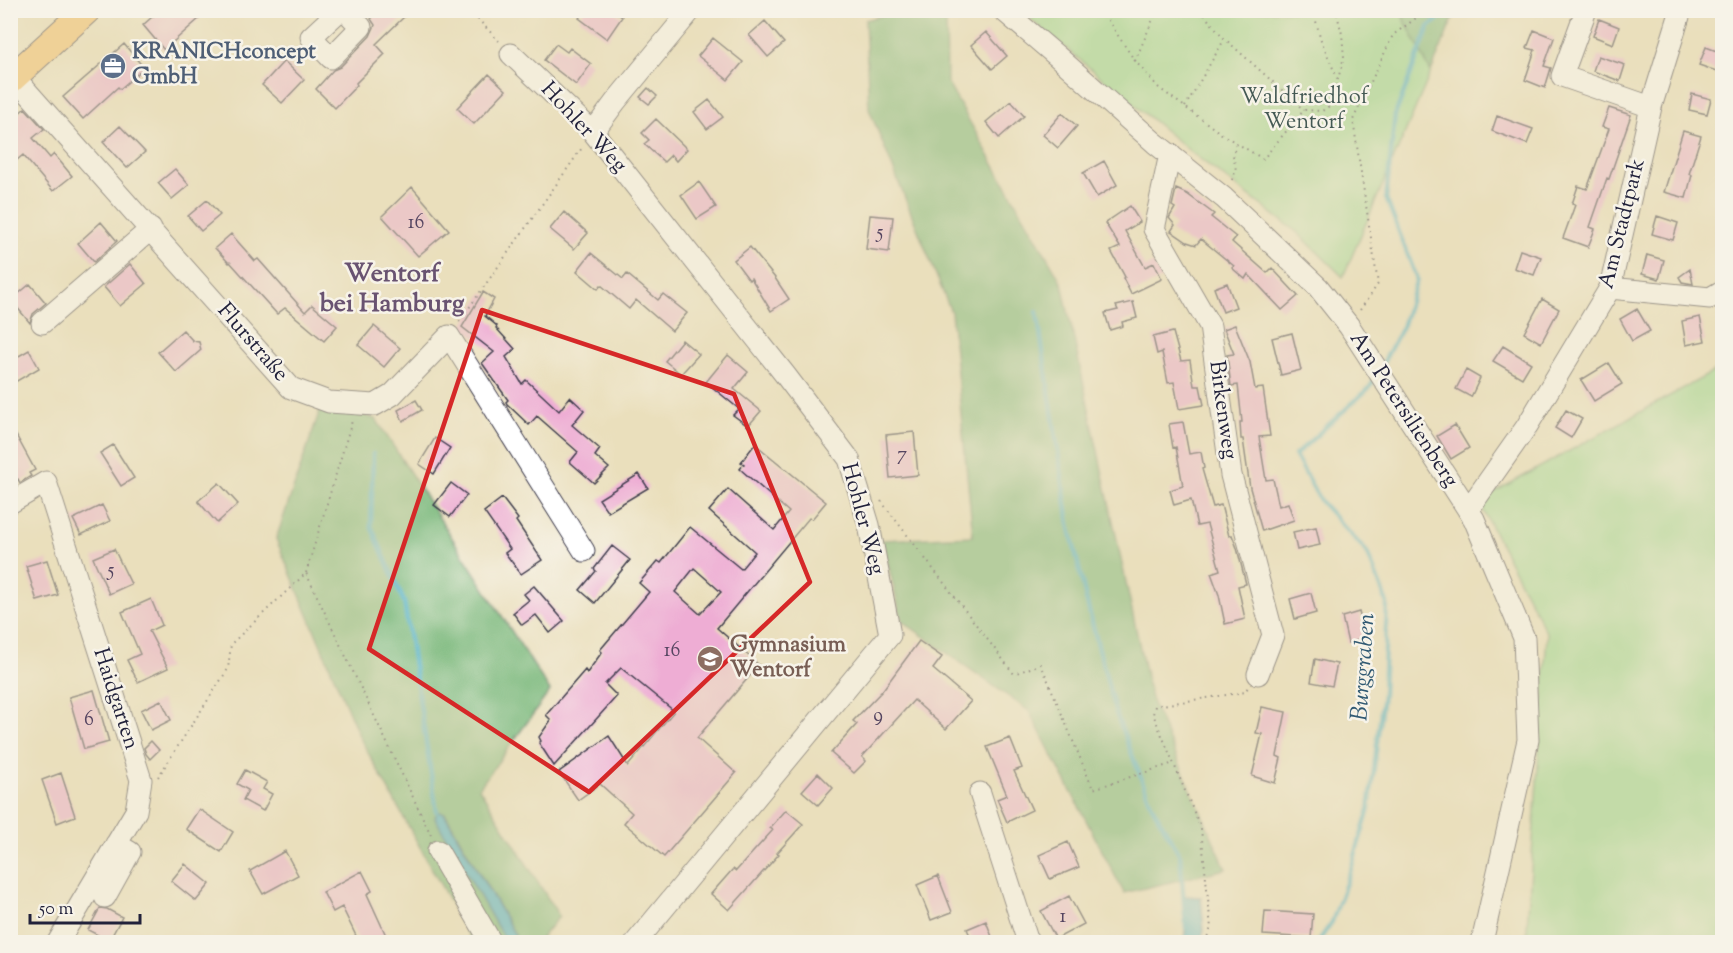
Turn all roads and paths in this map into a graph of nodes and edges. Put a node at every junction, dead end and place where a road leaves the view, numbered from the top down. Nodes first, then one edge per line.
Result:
1 (87, 10) edge
2 (340, 10) edge
3 (345, 10) edge
4 (470, 10) edge
5 (691, 10) edge
6 (1003, 10) edge
7 (1101, 10) edge
8 (1157, 10) edge
9 (1200, 10) edge
10 (1312, 10) edge
11 (1336, 10) edge
12 (1427, 10) edge
13 (1586, 10) edge
14 (1681, 10) edge
15 (1224, 38) junction
16 (511, 54) joint
17 (1135, 62) junction
18 (12, 78) edge
19 (1338, 80) junction
20 (1185, 107) junction
21 (1651, 107) junction
22 (1304, 110) junction
23 (593, 132) junction
24 (1236, 142) junction
25 (1170, 154) junction
26 (1230, 186) dead end
27 (152, 229) junction
28 (1610, 288) junction
29 (1722, 291) edge
30 (42, 323) dead end
31 (1349, 326) junction
32 (449, 336) junction
33 (358, 403) junction
34 (878, 497) dead end
35 (10, 503) edge
36 (1468, 510) junction
37 (584, 551) dead end
38 (306, 573) junction
39 (1258, 674) joint
40 (1174, 763) junction
41 (154, 783) dead end
42 (980, 794) dead end
43 (116, 844) junction
44 (438, 851) joint
45 (105, 897) dead end
46 (58, 942) edge
47 (491, 942) edge
48 (636, 942) edge
49 (1028, 942) edge
50 (1206, 942) edge
51 (1482, 942) edge

1 - 18 main road
2 - 3 street
4 - 16 path
5 - 23 street
6 - 25 street, Am Petersilienberg
7 - 17 path
8 - 17 path
9 - 15 path
10 - 19 path
11 - 19 path
12 - 31 path
13 - 21 street
14 - 21 street, Am Stadtpark
15 - 20 path
15 - 22 path
16 - 23 street, Hohler Weg
17 - 20 path
18 - 27 street, Flurstraße
19 - 22 path
20 - 24 path
21 - 28 street, Am Stadtpark
22 - 24 path
23 - 32 path
23 - 48 street, Hohler Weg
24 - 26 path
25 - 31 street, Am Petersilienberg
25 - 39 street, Birkenweg
27 - 30 street
27 - 33 street, Flurstraße
28 - 29 street
28 - 36 street, Am Stadtpark
31 - 36 street, Am Petersilienberg
32 - 33 street, Flurstraße
32 - 37 street
33 - 38 path
34 - 40 path
35 - 43 street, Haidgarten
36 - 51 street, Am Petersilienberg
38 - 41 path
38 - 44 path
39 - 40 path
40 - 50 path
42 - 49 street
43 - 45 street
43 - 46 street, Haidgarten
44 - 47 street

